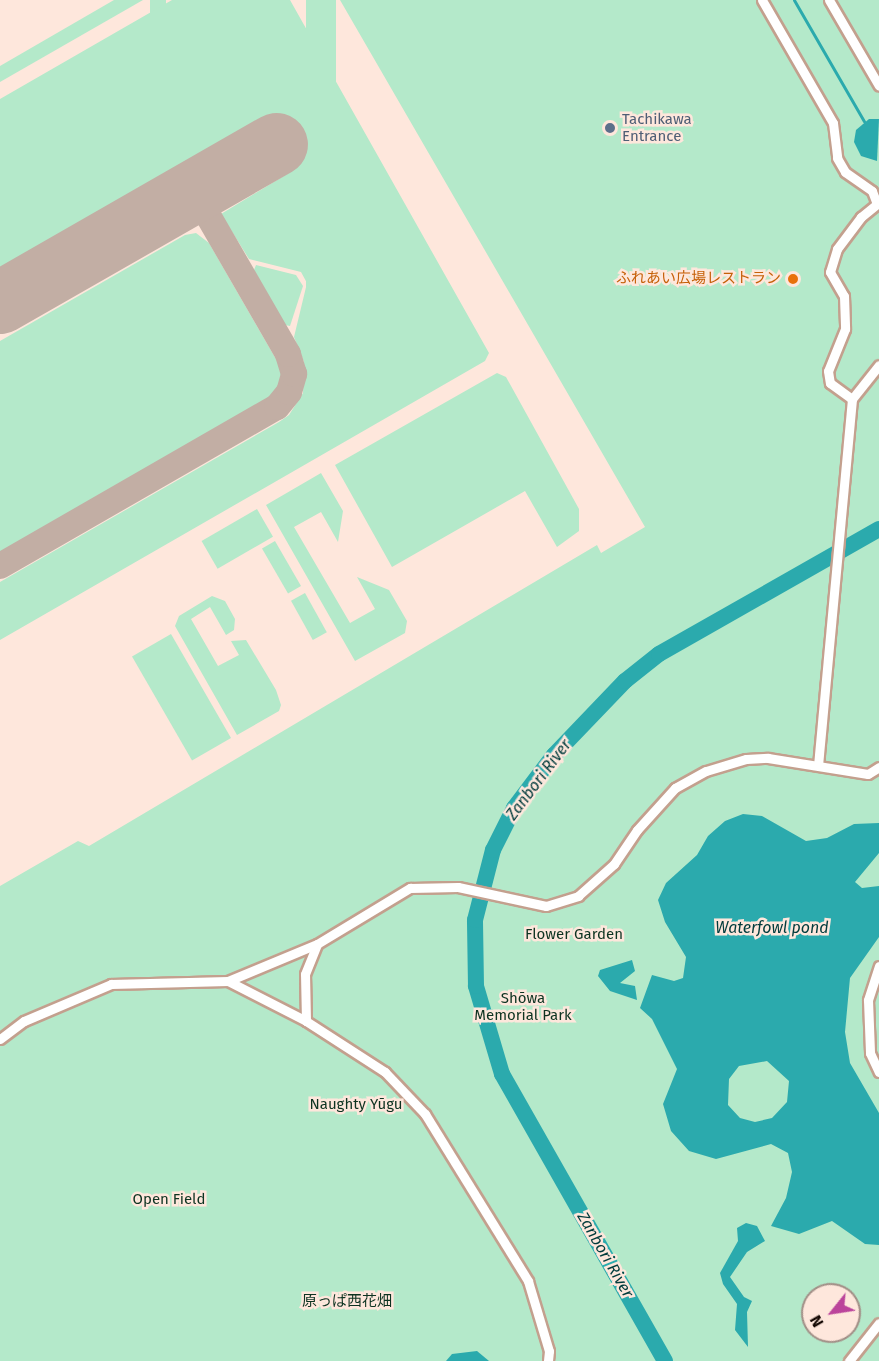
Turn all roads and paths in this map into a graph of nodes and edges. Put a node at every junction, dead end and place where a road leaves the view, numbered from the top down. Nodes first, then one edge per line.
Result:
1 (762, 0) edge
2 (829, 0) edge
3 (879, 86) edge
4 (878, 204) edge
5 (879, 365) edge
6 (852, 399) junction
7 (818, 764) junction
8 (879, 767) edge
9 (317, 944) junction
10 (879, 966) edge
11 (228, 981) junction
12 (306, 1021) junction
13 (0, 1039) edge
14 (879, 1072) edge
15 (879, 1323) edge
16 (548, 1361) edge
17 (849, 1361) edge

1 - 4 street
2 - 3 street
4 - 6 street
5 - 6 street
6 - 7 street
7 - 8 street
7 - 9 street
9 - 11 street
9 - 12 street
10 - 14 street
11 - 12 street
11 - 13 street
12 - 16 street
15 - 17 street

